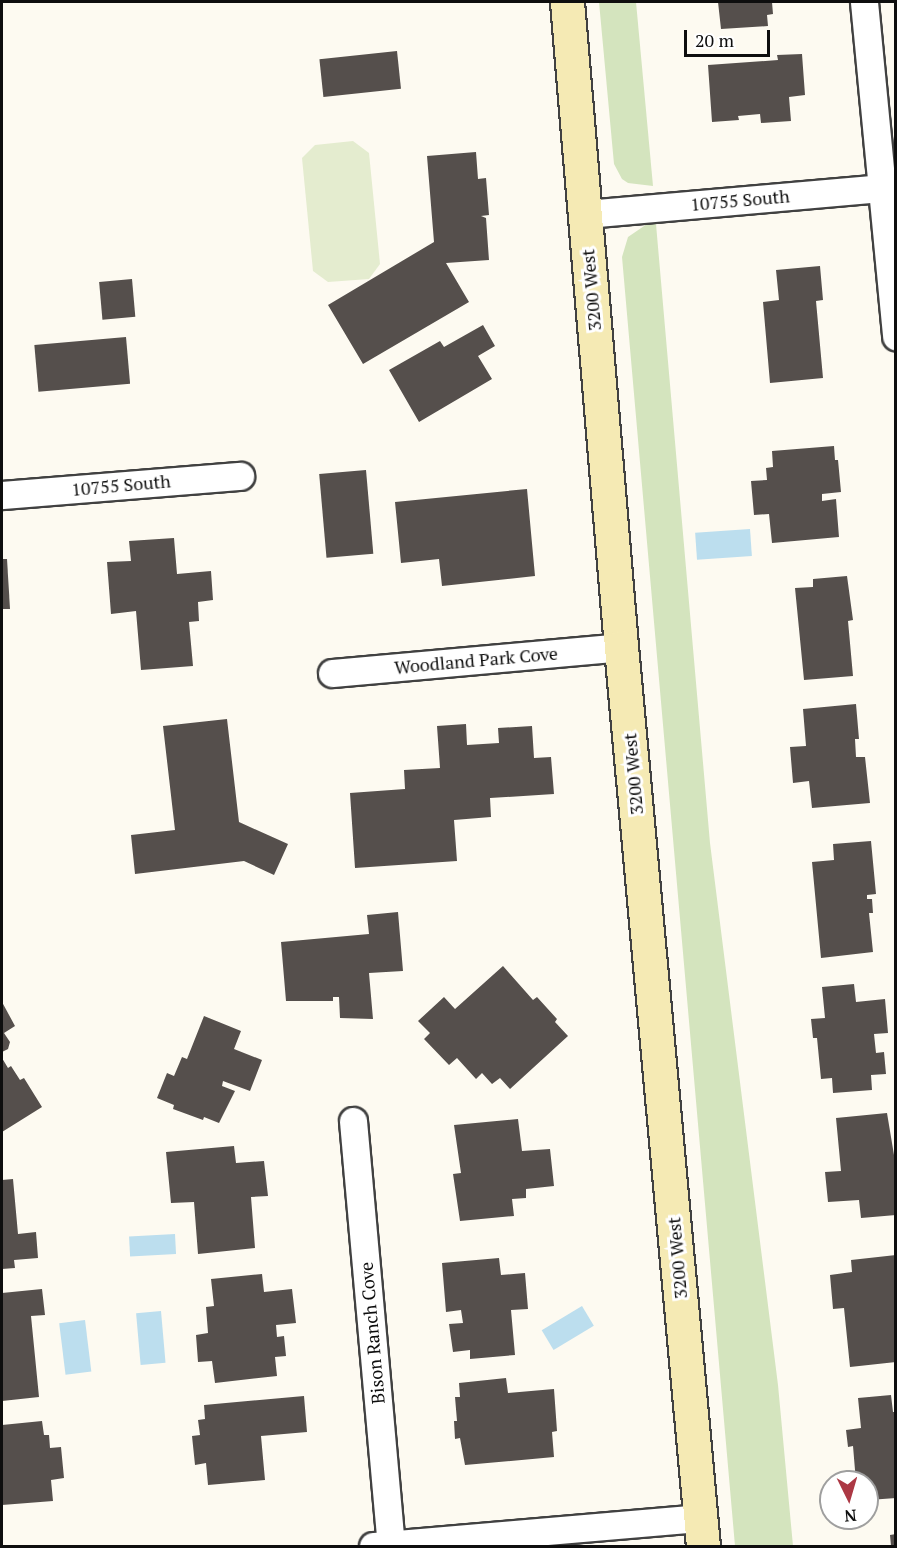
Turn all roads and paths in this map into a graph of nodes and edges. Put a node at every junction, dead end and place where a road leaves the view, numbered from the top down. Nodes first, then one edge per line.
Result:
1 (567, 2) edge
2 (864, 2) edge
3 (889, 187) edge
4 (585, 214) junction
5 (896, 336) edge
6 (240, 476) dead end
7 (2, 495) edge
8 (621, 647) junction
9 (332, 673) dead end
10 (353, 1121) dead end
11 (702, 1532) edge
12 (382, 1546) edge

1 - 4 street, 3200 West
2 - 3 street
3 - 4 street, 10755 South
3 - 5 street
4 - 8 street, 3200 West
6 - 7 street, 10755 South
8 - 9 street, Woodland Park Cove
8 - 11 street, 3200 West
10 - 12 street, Bison Ranch Cove
11 - 12 street

